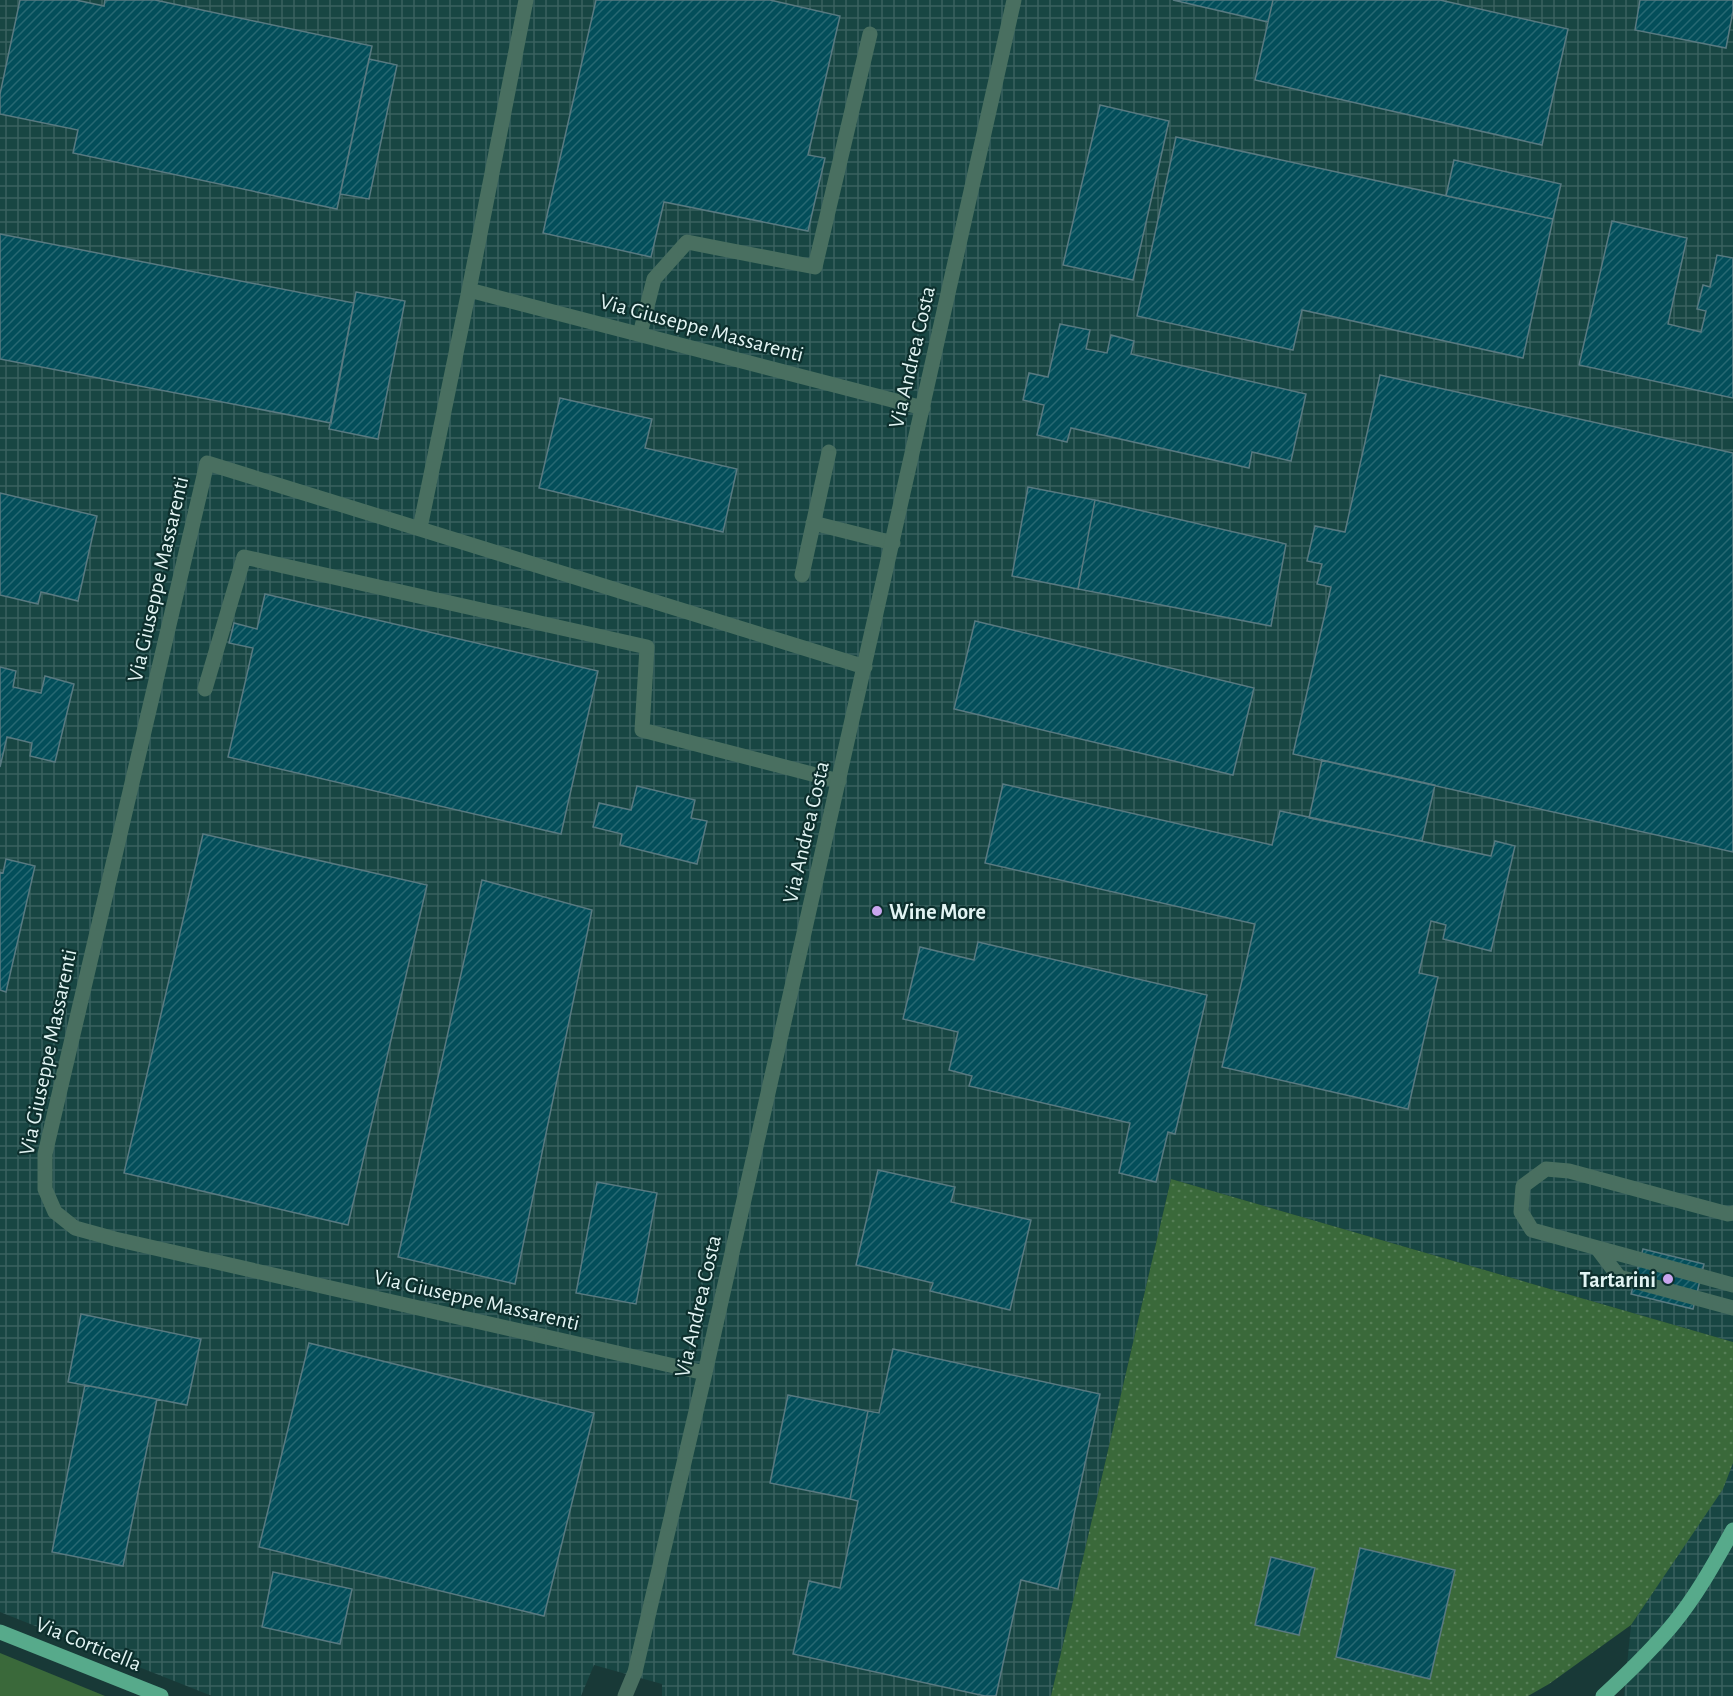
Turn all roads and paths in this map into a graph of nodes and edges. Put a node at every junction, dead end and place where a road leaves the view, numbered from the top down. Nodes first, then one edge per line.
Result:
1 (526, 0) edge
2 (1014, 0) edge
3 (870, 34) dead end
4 (469, 290) junction
5 (640, 334) junction
6 (922, 408) junction
7 (829, 452) dead end
8 (813, 523) junction
9 (420, 528) junction
10 (893, 543) junction
11 (802, 574) dead end
12 (865, 667) junction
13 (205, 689) dead end
14 (839, 781) junction
15 (1733, 1214) edge
16 (1597, 1248) junction
17 (1733, 1285) edge
18 (1733, 1308) edge
19 (705, 1373) junction
20 (1733, 1530) edge
21 (0, 1632) edge
22 (635, 1672) junction
23 (161, 1696) edge
24 (625, 1696) edge
25 (634, 1696) edge
26 (1603, 1696) edge

1 - 4 street
2 - 6 street, Via Andrea Costa
3 - 5 street
4 - 5 street, Via Giuseppe Massarenti
4 - 9 street
5 - 6 street, Via Giuseppe Massarenti
6 - 10 street, Via Andrea Costa
7 - 8 street
8 - 10 street
8 - 11 street
9 - 12 street, Via Giuseppe Massarenti
9 - 19 street, Via Giuseppe Massarenti
10 - 12 street, Via Andrea Costa
12 - 14 street, Via Andrea Costa
13 - 14 street
14 - 19 street, Via Andrea Costa
15 - 16 street
16 - 17 street
16 - 18 street
19 - 22 street, Via Andrea Costa
20 - 26 main road
21 - 23 main road, Via Corticella
22 - 24 street, Via Andrea Costa
22 - 25 street, Via Andrea Costa

